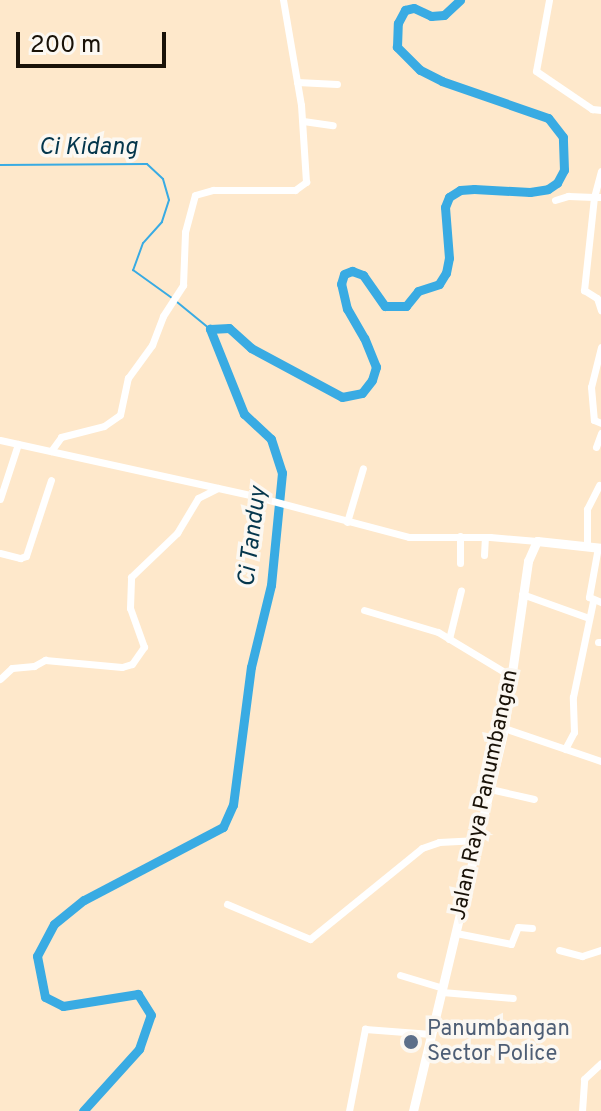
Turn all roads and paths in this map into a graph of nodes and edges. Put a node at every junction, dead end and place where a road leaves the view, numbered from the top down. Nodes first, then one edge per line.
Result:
1 (283, 0) edge
2 (549, 0) edge
3 (297, 82) junction
4 (337, 84) dead end
5 (601, 110) edge
6 (303, 121) junction
7 (333, 125) dead end
8 (601, 171) edge
9 (598, 197) edge
10 (555, 200) dead end
11 (601, 310) edge
12 (601, 347) edge
13 (601, 423) edge
14 (601, 433) edge
15 (0, 440) edge
16 (18, 444) junction
17 (596, 447) dead end
18 (51, 451) junction
19 (363, 468) dead end
20 (51, 480) dead end
21 (599, 485) dead end
22 (218, 488) junction
23 (0, 499) edge
24 (347, 522) junction
25 (460, 536) junction
26 (485, 537) junction
27 (537, 541) junction
28 (595, 547) edge
29 (0, 553) edge
30 (484, 555) dead end
31 (460, 563) dead end
32 (461, 590) dead end
33 (522, 594) junction
34 (597, 601) edge
35 (364, 610) dead end
36 (589, 618) junction
37 (449, 639) junction
38 (511, 676) junction
39 (0, 679) edge
40 (504, 728) junction
41 (565, 749) junction
42 (601, 761) edge
43 (490, 789) junction
44 (534, 799) dead end
45 (478, 840) junction
46 (227, 904) dead end
47 (532, 928) dead end
48 (456, 933) junction
49 (559, 950) dead end
50 (601, 950) edge
51 (400, 975) dead end
52 (442, 990) junction
53 (513, 998) dead end
54 (431, 1034) junction
55 (601, 1063) edge
56 (349, 1111) edge
57 (413, 1111) edge
58 (582, 1111) edge

1 - 3 street
2 - 5 street
3 - 4 street
3 - 6 street
6 - 7 street
6 - 18 street
8 - 9 street
9 - 10 street
9 - 11 street
12 - 13 street
14 - 17 street
15 - 16 street
16 - 18 street
16 - 23 street
18 - 22 street
19 - 24 street
20 - 29 street
21 - 28 street
22 - 24 street
22 - 39 street
24 - 25 street
25 - 26 street
25 - 31 street
26 - 27 street
26 - 30 street
27 - 28 main road
27 - 33 main road, Jalan Raya Panumbangan
28 - 34 street
32 - 37 street
33 - 36 street
33 - 38 main road, Jalan Raya Panumbangan
34 - 36 street
35 - 37 street
36 - 41 street
37 - 38 street
38 - 40 main road, Jalan Raya Panumbangan
40 - 41 street
40 - 43 main road, Jalan Raya Panumbangan
41 - 42 street
43 - 44 street
43 - 45 main road, Jalan Raya Panumbangan
45 - 46 street
45 - 48 main road, Jalan Raya Panumbangan
47 - 48 street
48 - 52 main road, Jalan Raya Panumbangan
49 - 50 street
51 - 52 street
52 - 53 street
52 - 54 main road, Jalan Raya Panumbangan
54 - 56 street
54 - 57 main road, Jalan Raya Panumbangan
55 - 58 street

